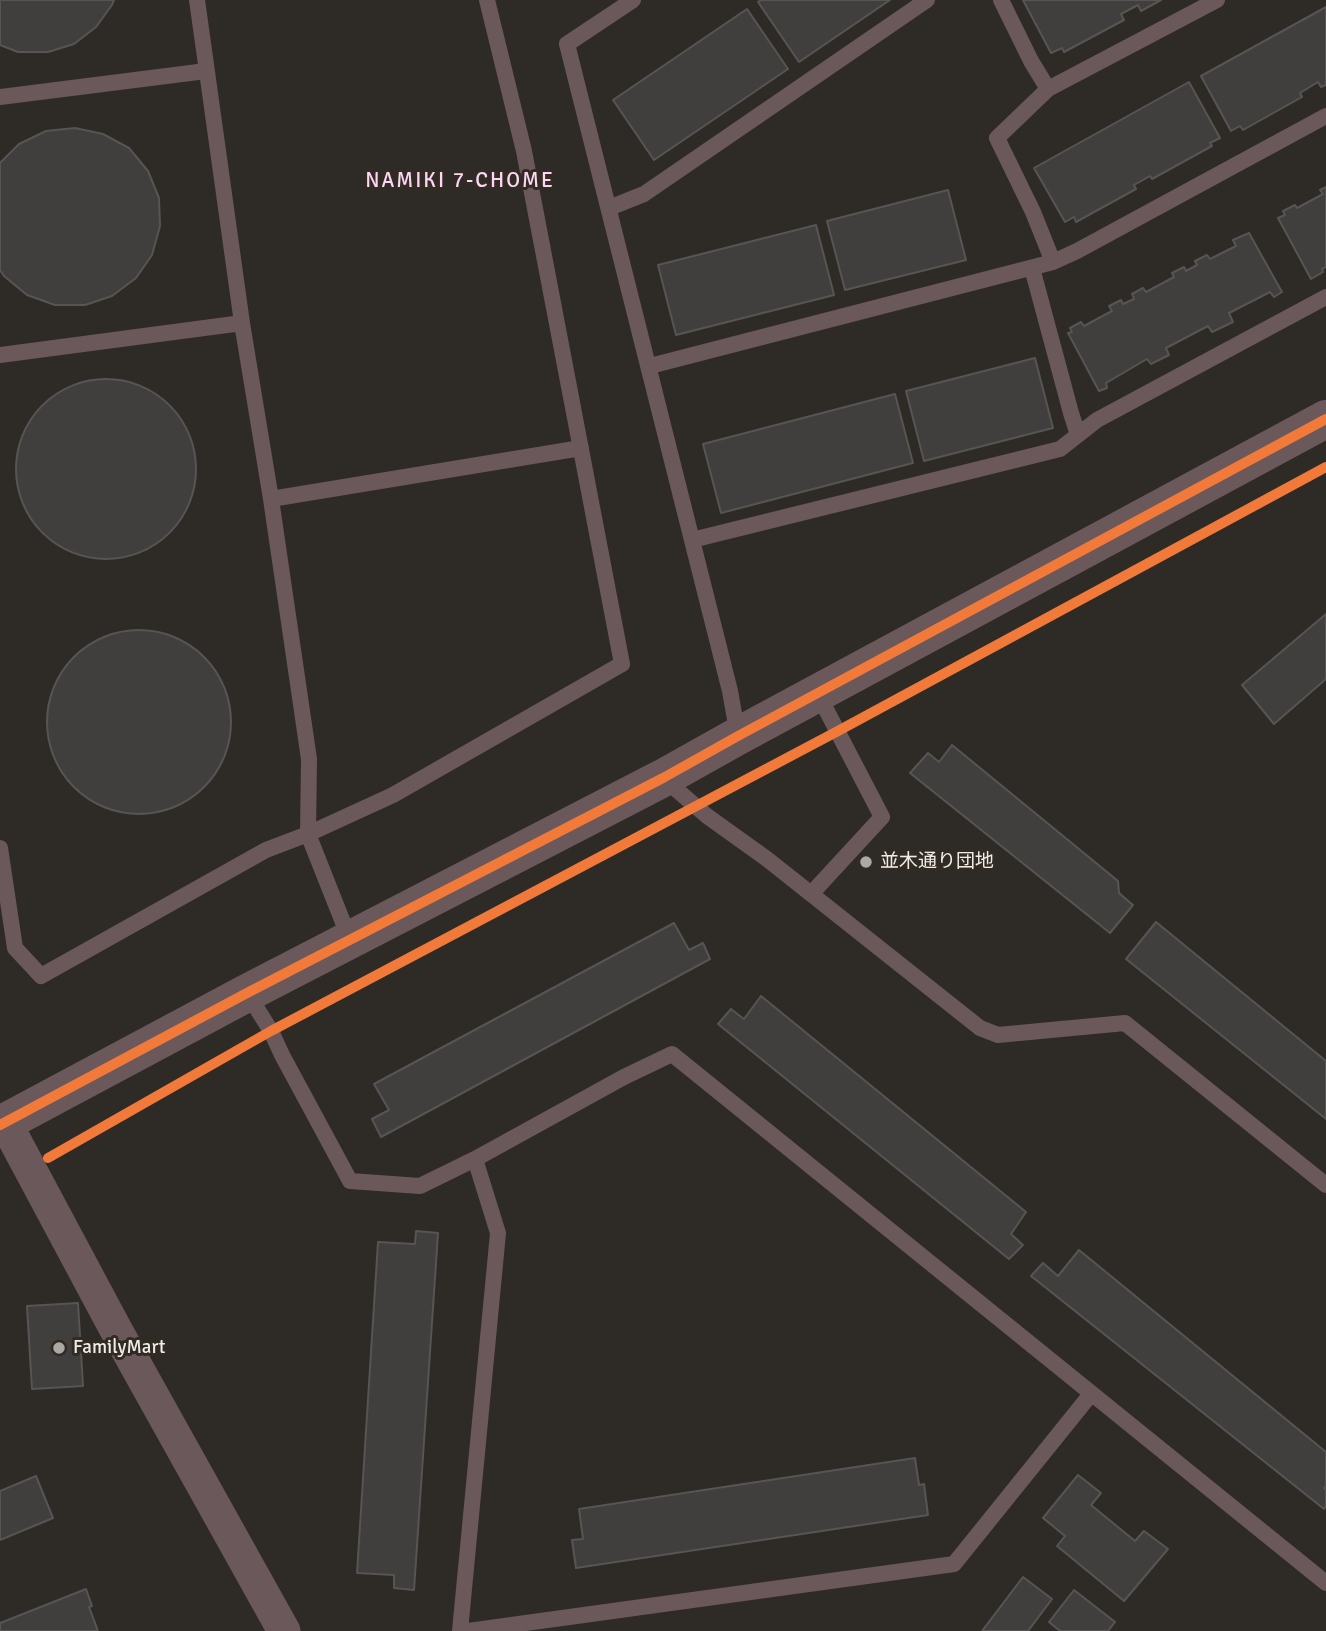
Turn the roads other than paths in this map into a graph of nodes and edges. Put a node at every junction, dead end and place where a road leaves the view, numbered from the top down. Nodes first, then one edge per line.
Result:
1 (197, 0) edge
2 (487, 0) edge
3 (633, 0) edge
4 (928, 0) edge
5 (1002, 0) edge
6 (1217, 0) edge
7 (206, 71) junction
8 (1048, 89) junction
9 (0, 97) edge
10 (1326, 116) edge
11 (609, 208) junction
12 (1053, 262) junction
13 (1032, 268) junction
14 (1326, 297) edge
15 (242, 323) junction
16 (0, 355) edge
17 (650, 366) junction
18 (1326, 419) edge
19 (1078, 435) junction
20 (581, 448) junction
21 (271, 499) junction
22 (692, 540) junction
23 (818, 694) junction
24 (738, 736) junction
25 (663, 778) junction
26 (308, 834) junction
27 (0, 848) edge
28 (811, 894) junction
29 (350, 940) junction
30 (247, 993) junction
31 (3, 1123) edge
32 (475, 1159) junction
33 (1326, 1185) edge
34 (1091, 1394) junction
35 (1326, 1583) edge
36 (284, 1631) edge
37 (460, 1631) edge
38 (468, 1631) edge

1 - 7 lane
2 - 20 lane
3 - 11 lane
4 - 11 lane
5 - 8 lane
6 - 8 lane
7 - 9 lane
7 - 15 lane
8 - 12 lane
10 - 12 lane
11 - 17 lane
12 - 13 lane
13 - 17 lane
13 - 19 lane
14 - 19 lane
15 - 16 lane
15 - 21 lane
17 - 22 lane
18 - 23 street
19 - 22 lane
20 - 21 lane
20 - 26 lane
21 - 26 lane
22 - 24 lane
23 - 24 street
23 - 28 lane
24 - 25 street
25 - 28 lane
25 - 29 street
26 - 27 lane
26 - 29 lane
28 - 33 lane
29 - 30 street
30 - 31 street
30 - 32 lane
31 - 36 street
32 - 34 lane
32 - 37 lane
34 - 35 lane
34 - 38 lane

